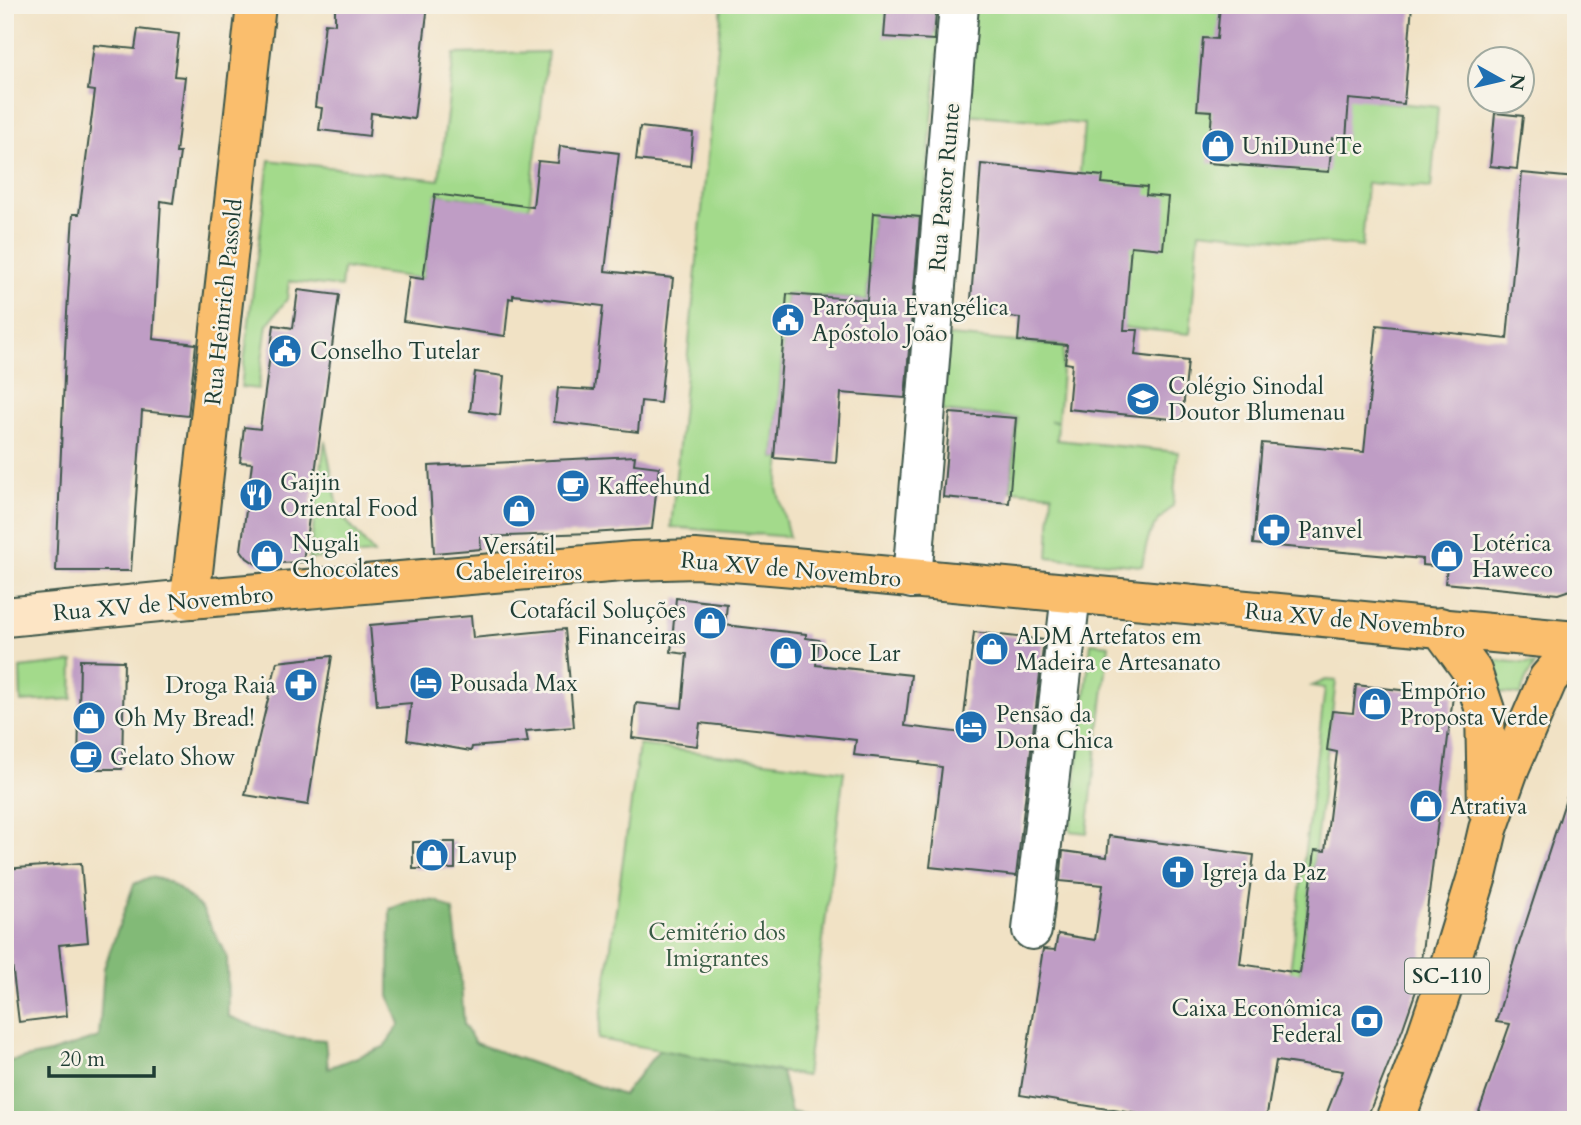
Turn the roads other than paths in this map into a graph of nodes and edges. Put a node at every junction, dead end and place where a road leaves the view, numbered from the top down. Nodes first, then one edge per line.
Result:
1 (256, 5) edge
2 (958, 5) edge
3 (912, 579) junction
4 (1071, 594) junction
5 (190, 599) junction
6 (5, 617) edge
7 (1440, 627) junction
8 (1576, 641) edge
9 (1576, 650) edge
10 (1488, 829) junction
11 (1032, 930) dead end
12 (1395, 1120) edge

1 - 5 main road, Rua Heinrich Passold
2 - 3 street, Rua Pastor Runte
3 - 4 main road, Rua XV de Novembro
3 - 5 main road, Rua XV de Novembro
4 - 7 main road, Rua XV de Novembro
4 - 11 street
5 - 6 main road, Rua XV de Novembro
7 - 8 main road, Rua XV de Novembro
7 - 10 main road
9 - 10 main road
10 - 12 main road, SC-110

